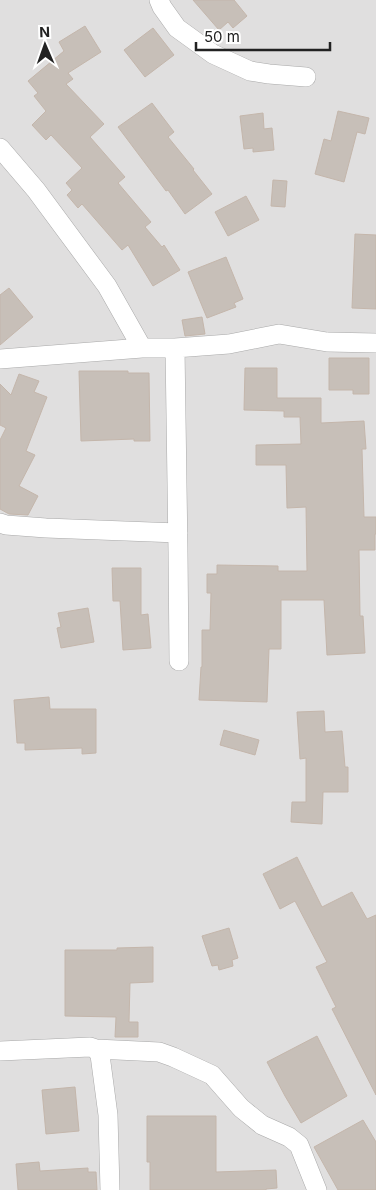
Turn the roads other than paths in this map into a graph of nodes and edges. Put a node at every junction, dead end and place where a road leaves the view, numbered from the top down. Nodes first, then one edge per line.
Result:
1 (160, 0) edge
2 (306, 77) dead end
3 (0, 148) edge
4 (376, 342) edge
5 (142, 348) junction
6 (175, 348) junction
7 (0, 359) edge
8 (0, 523) edge
9 (178, 533) junction
10 (179, 661) dead end
11 (96, 1049) junction
12 (0, 1051) edge
13 (110, 1190) edge
14 (317, 1190) edge

1 - 2 street
3 - 5 street
4 - 6 street
5 - 6 street
5 - 7 street
6 - 9 street
8 - 9 street
9 - 10 street
11 - 12 street
11 - 13 street
11 - 14 street

